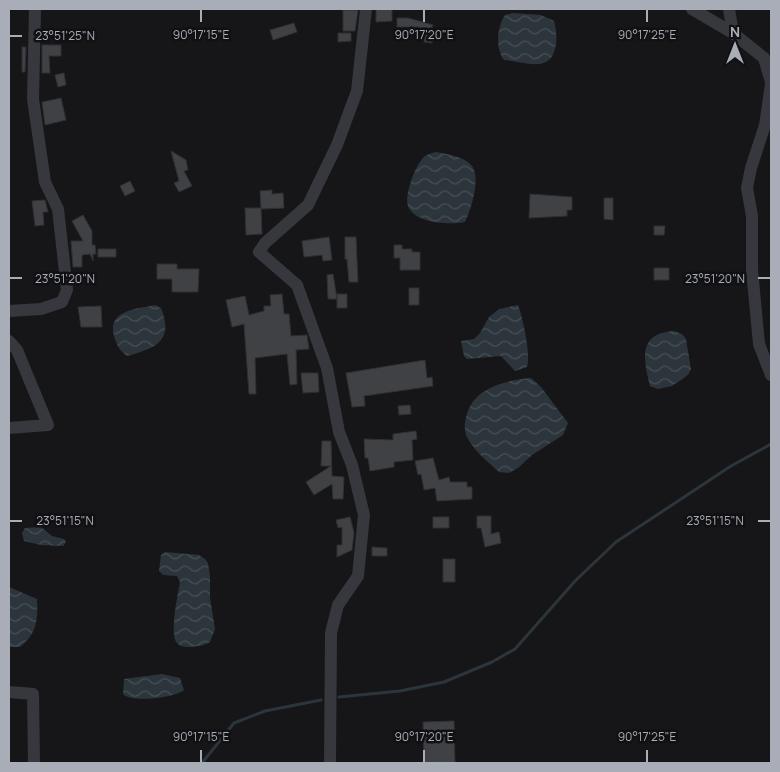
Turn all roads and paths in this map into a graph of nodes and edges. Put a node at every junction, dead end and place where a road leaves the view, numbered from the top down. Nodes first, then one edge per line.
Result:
1 (35, 9) edge
2 (366, 9) edge
3 (692, 9) edge
4 (729, 9) edge
5 (733, 33) junction
6 (771, 83) edge
7 (9, 311) edge
8 (9, 341) edge
9 (771, 375) edge
10 (9, 428) edge
11 (9, 692) edge
12 (34, 763) edge
13 (330, 763) edge

1 - 7 street
2 - 13 street
3 - 5 street
4 - 5 street
5 - 6 street
6 - 9 street
8 - 10 street
11 - 12 street

